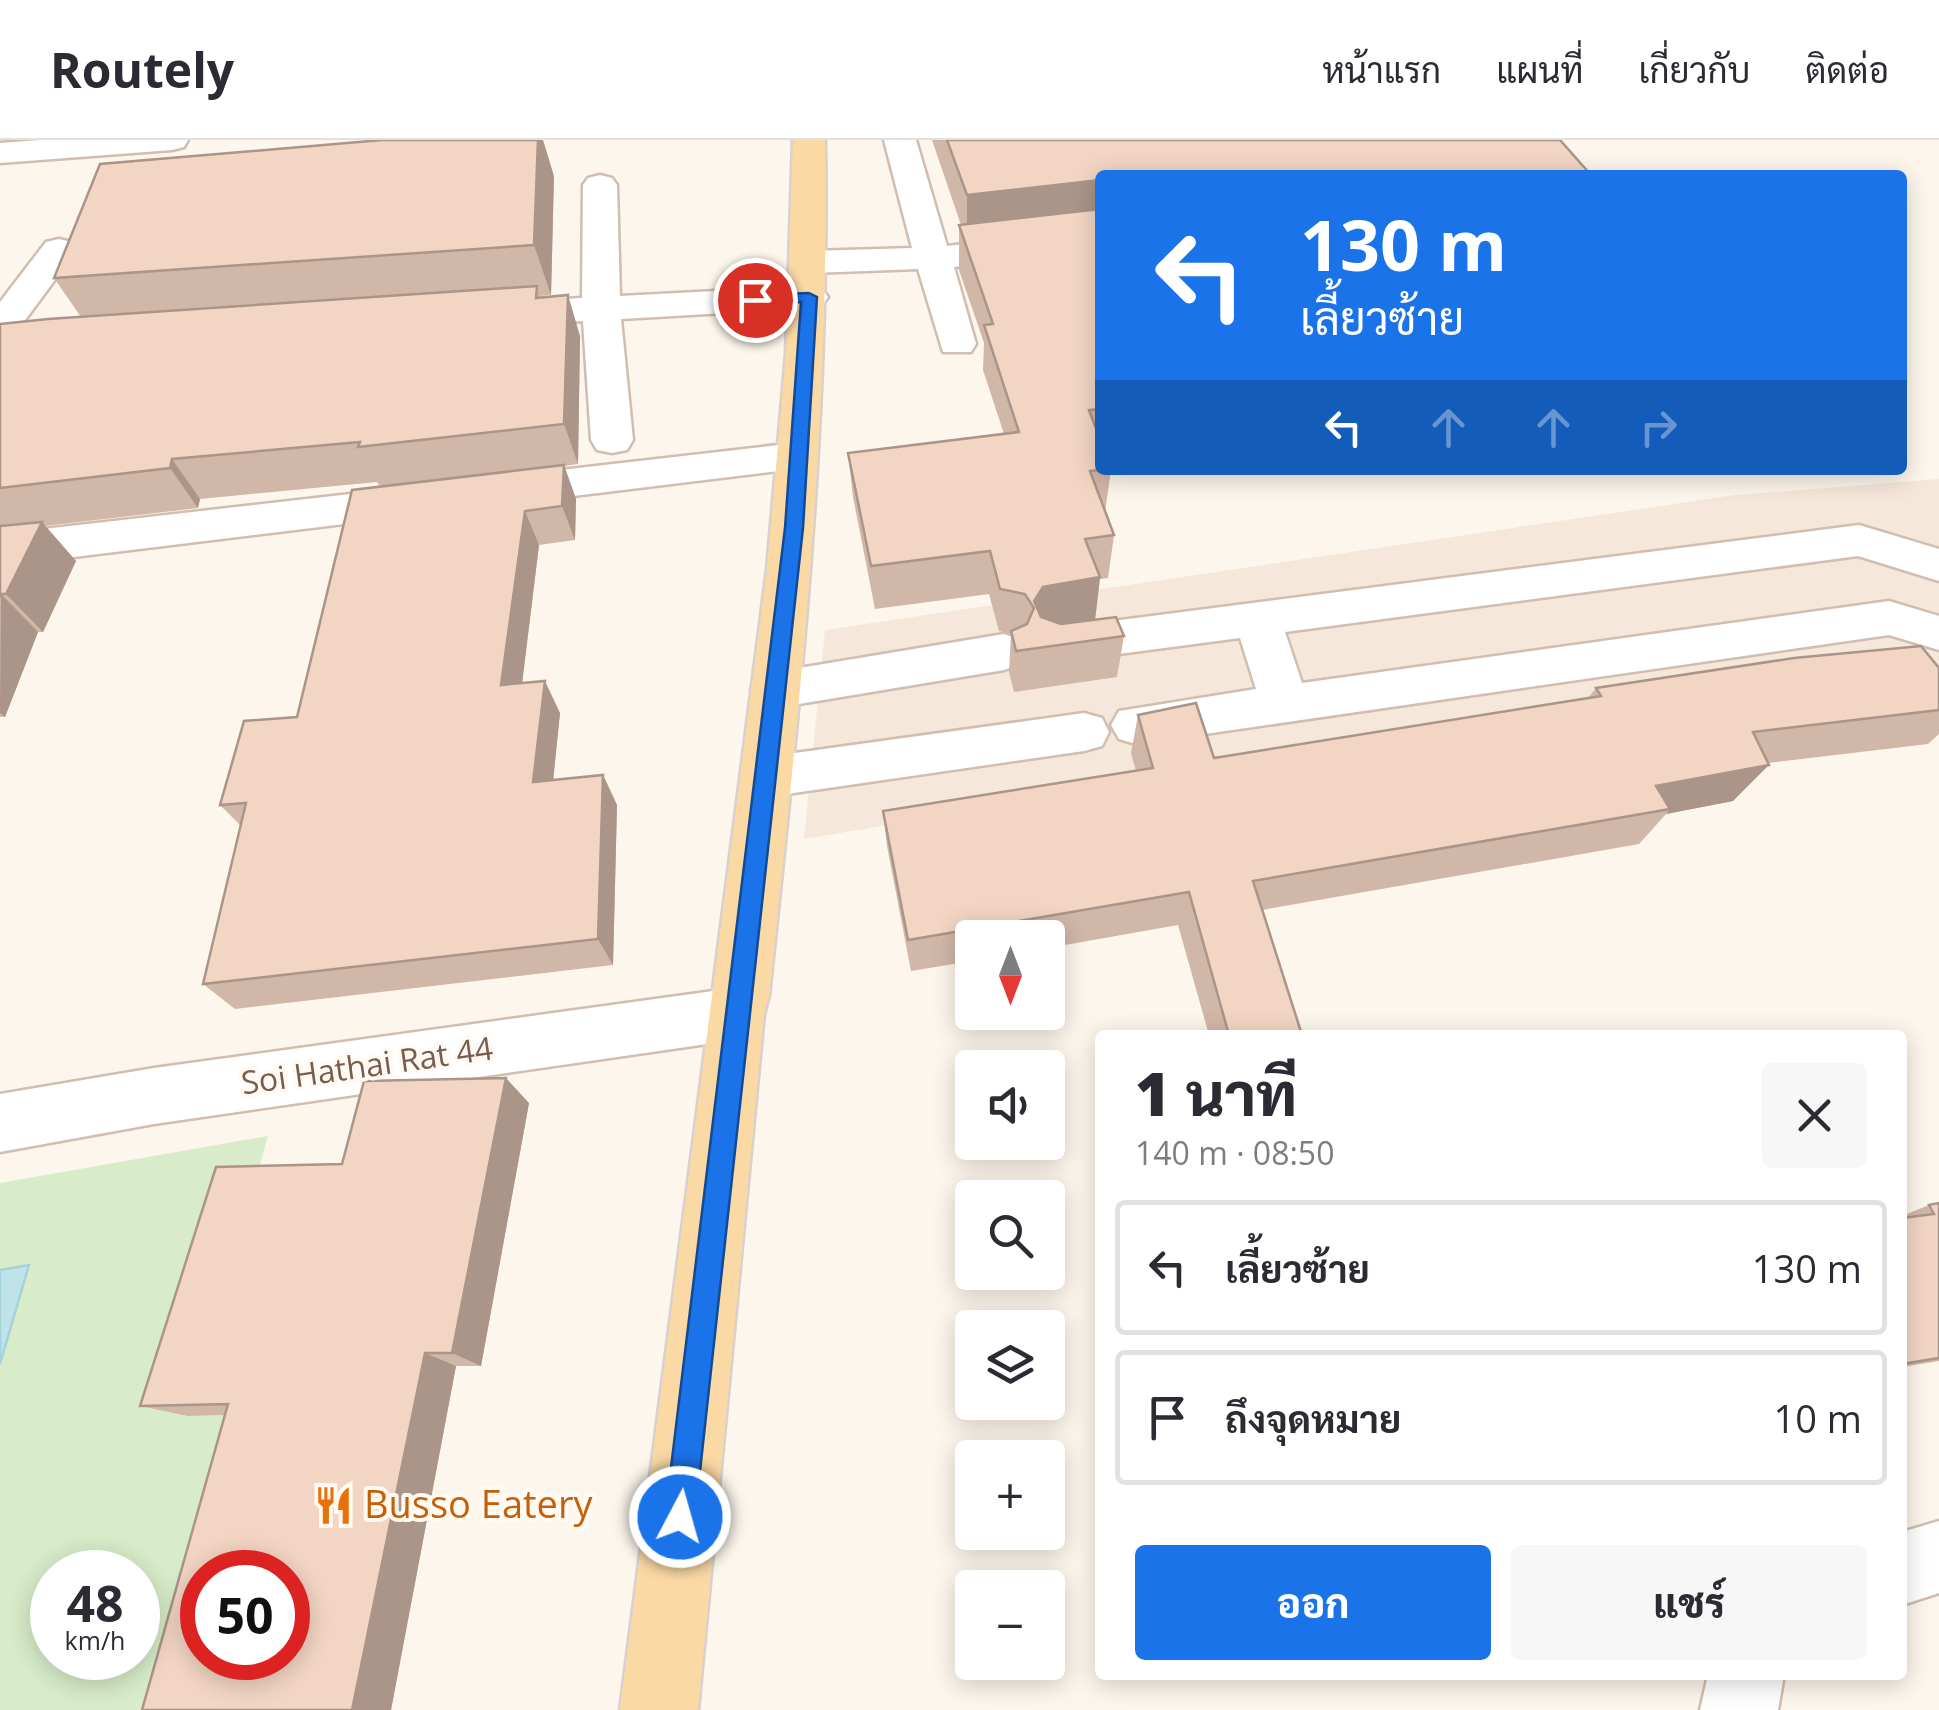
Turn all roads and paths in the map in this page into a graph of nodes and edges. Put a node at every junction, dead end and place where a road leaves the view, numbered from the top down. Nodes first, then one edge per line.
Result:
1 (172, 140) edge
2 (809, 140) edge
3 (900, 140) edge
4 (0, 154) edge
5 (600, 185) dead end
6 (1095, 239) edge
7 (59, 250) dead end
8 (934, 258) junction
9 (810, 280) junction
10 (602, 307) junction
11 (452, 317) edge
12 (0, 327) edge
13 (957, 344) dead end
14 (612, 440) dead end
15 (796, 457) junction
16 (0, 550) edge
17 (1939, 565) edge
18 (1257, 617) junction
19 (1939, 633) edge
20 (1058, 646) edge
21 (1004, 652) dead end
22 (776, 690) junction
23 (1285, 704) junction
24 (1136, 724) edge
25 (1084, 732) dead end
26 (766, 777) junction
27 (735, 1014) junction
28 (0, 1124) edge
29 (1939, 1557) edge
30 (1907, 1567) edge
31 (1745, 1680) edge
32 (659, 1710) edge
33 (1739, 1710) edge

1 - 4 street
2 - 9 main road
3 - 8 street
5 - 10 street
6 - 8 street
7 - 12 street
8 - 9 street
8 - 13 street
9 - 10 street
9 - 15 main road
10 - 11 street
10 - 14 street
15 - 16 street
15 - 22 main road
17 - 18 street
18 - 20 street
18 - 23 street
19 - 23 street
21 - 22 street
22 - 26 main road
23 - 24 street
25 - 26 street
26 - 27 main road
27 - 28 street, Soi Hathai Rat 44
27 - 32 main road
29 - 30 street
31 - 33 street

